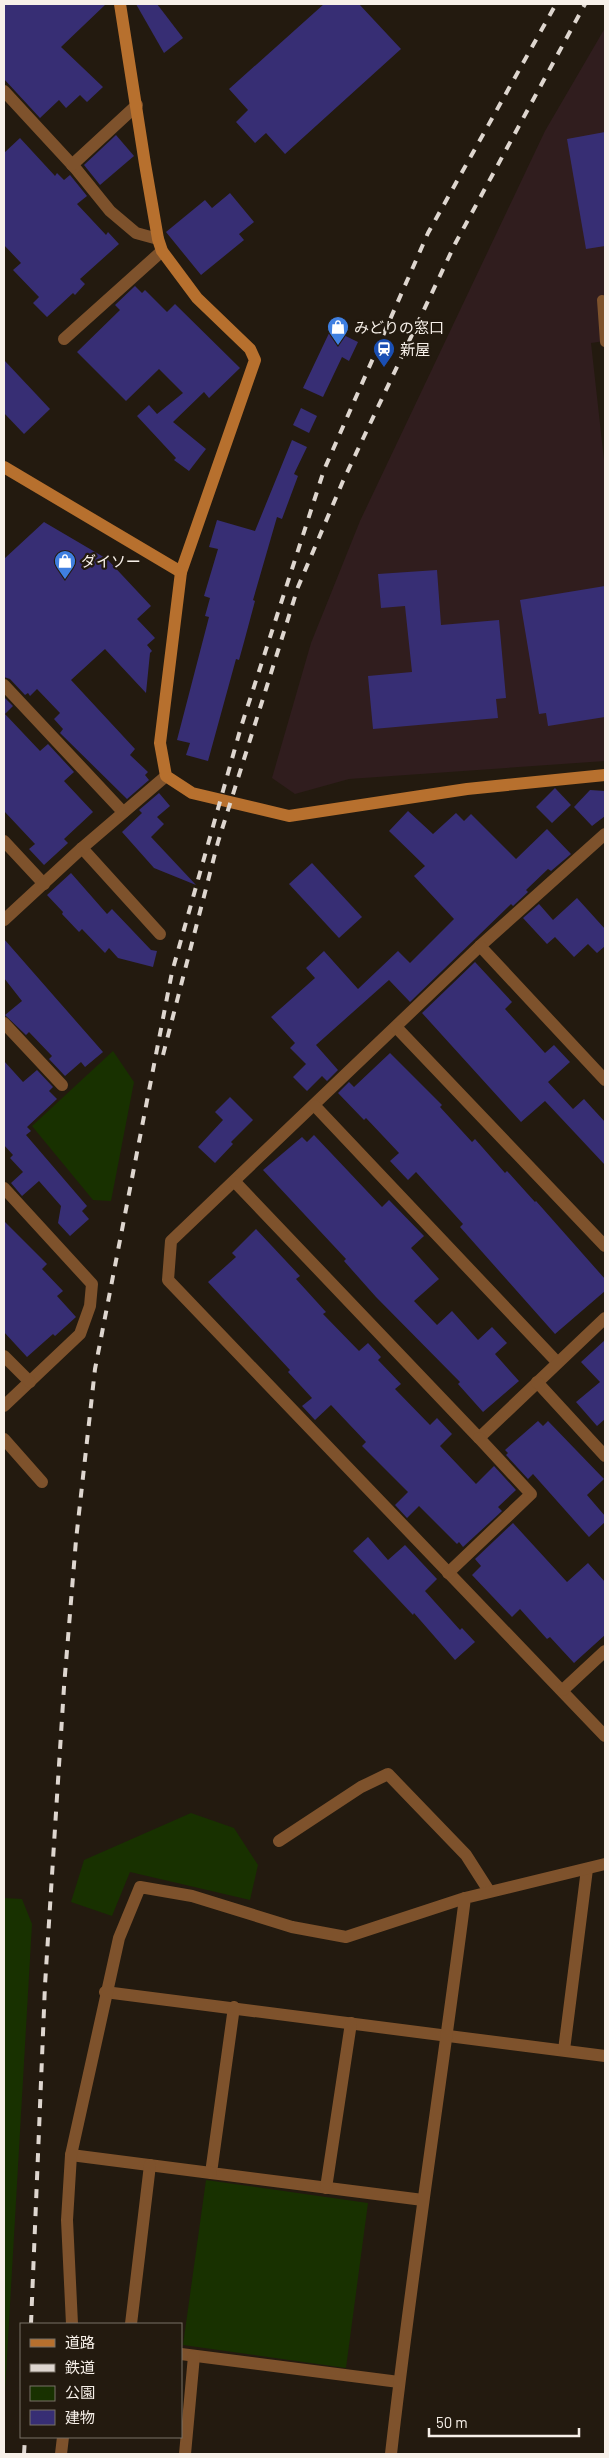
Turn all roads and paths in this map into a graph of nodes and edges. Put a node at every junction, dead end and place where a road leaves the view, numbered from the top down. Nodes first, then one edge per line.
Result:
1 (120, 4) edge
2 (4, 91) edge
3 (136, 105) junction
4 (72, 165) junction
5 (158, 239) junction
6 (162, 251) junction
7 (602, 300) dead end
8 (64, 338) dead end
9 (605, 342) edge
10 (4, 467) edge
11 (181, 572) junction
12 (4, 685) edge
13 (605, 775) edge
14 (166, 776) junction
15 (123, 812) junction
16 (605, 834) edge
17 (4, 842) edge
18 (82, 848) junction
19 (44, 884) junction
20 (4, 920) edge
21 (160, 934) dead end
22 (480, 946) junction
23 (4, 1023) edge
24 (396, 1027) junction
25 (605, 1080) edge
26 (62, 1085) dead end
27 (315, 1106) junction
28 (235, 1182) junction
29 (4, 1188) edge
30 (605, 1246) edge
31 (605, 1318) edge
32 (4, 1356) edge
33 (557, 1362) junction
34 (30, 1382) junction
35 (537, 1382) junction
36 (4, 1406) edge
37 (479, 1438) junction
38 (4, 1439) edge
39 (605, 1456) edge
40 (42, 1482) dead end
41 (448, 1574) junction
42 (605, 1651) edge
43 (562, 1690) junction
44 (605, 1736) edge
45 (279, 1841) dead end
46 (605, 1864) edge
47 (587, 1869) junction
48 (489, 1891) junction
49 (465, 1898) junction
50 (105, 1992) junction
51 (234, 2008) junction
52 (351, 2022) junction
53 (447, 2035) junction
54 (564, 2050) junction
55 (605, 2056) edge
56 (71, 2155) junction
57 (150, 2165) junction
58 (211, 2173) junction
59 (326, 2188) junction
60 (422, 2200) junction
61 (72, 2323) edge
62 (131, 2323) edge
63 (188, 2355) edge
64 (399, 2382) junction
65 (63, 2438) edge
66 (61, 2454) edge
67 (185, 2454) edge
68 (391, 2454) edge

1 - 3 street
2 - 4 street
3 - 4 street
3 - 5 street
4 - 5 street
5 - 6 street
6 - 8 street
6 - 11 street
7 - 9 lane
10 - 11 street
11 - 14 street
12 - 15 street
13 - 14 street
14 - 15 street
15 - 18 street
16 - 22 street
17 - 19 street
18 - 19 street
18 - 21 street
19 - 20 street
22 - 24 street
22 - 25 street
23 - 26 street
24 - 27 street
24 - 30 street
27 - 28 street
27 - 33 street
28 - 37 street
28 - 41 street
29 - 34 street
31 - 33 street
32 - 34 street
33 - 35 street
34 - 36 street
35 - 37 street
35 - 39 street
37 - 41 street
38 - 40 street
41 - 43 street
42 - 43 street
43 - 44 street
45 - 48 street
46 - 47 street
47 - 48 street
47 - 54 street
48 - 49 street
49 - 50 street
49 - 53 street
50 - 51 street
50 - 56 street
51 - 52 street
51 - 58 street
52 - 53 street
52 - 59 street
53 - 54 street
53 - 60 street
54 - 55 street
56 - 57 street
56 - 61 street
57 - 58 street
57 - 62 street
58 - 59 street
59 - 60 street
60 - 64 street
63 - 64 street
63 - 67 street
64 - 68 street
65 - 66 street

